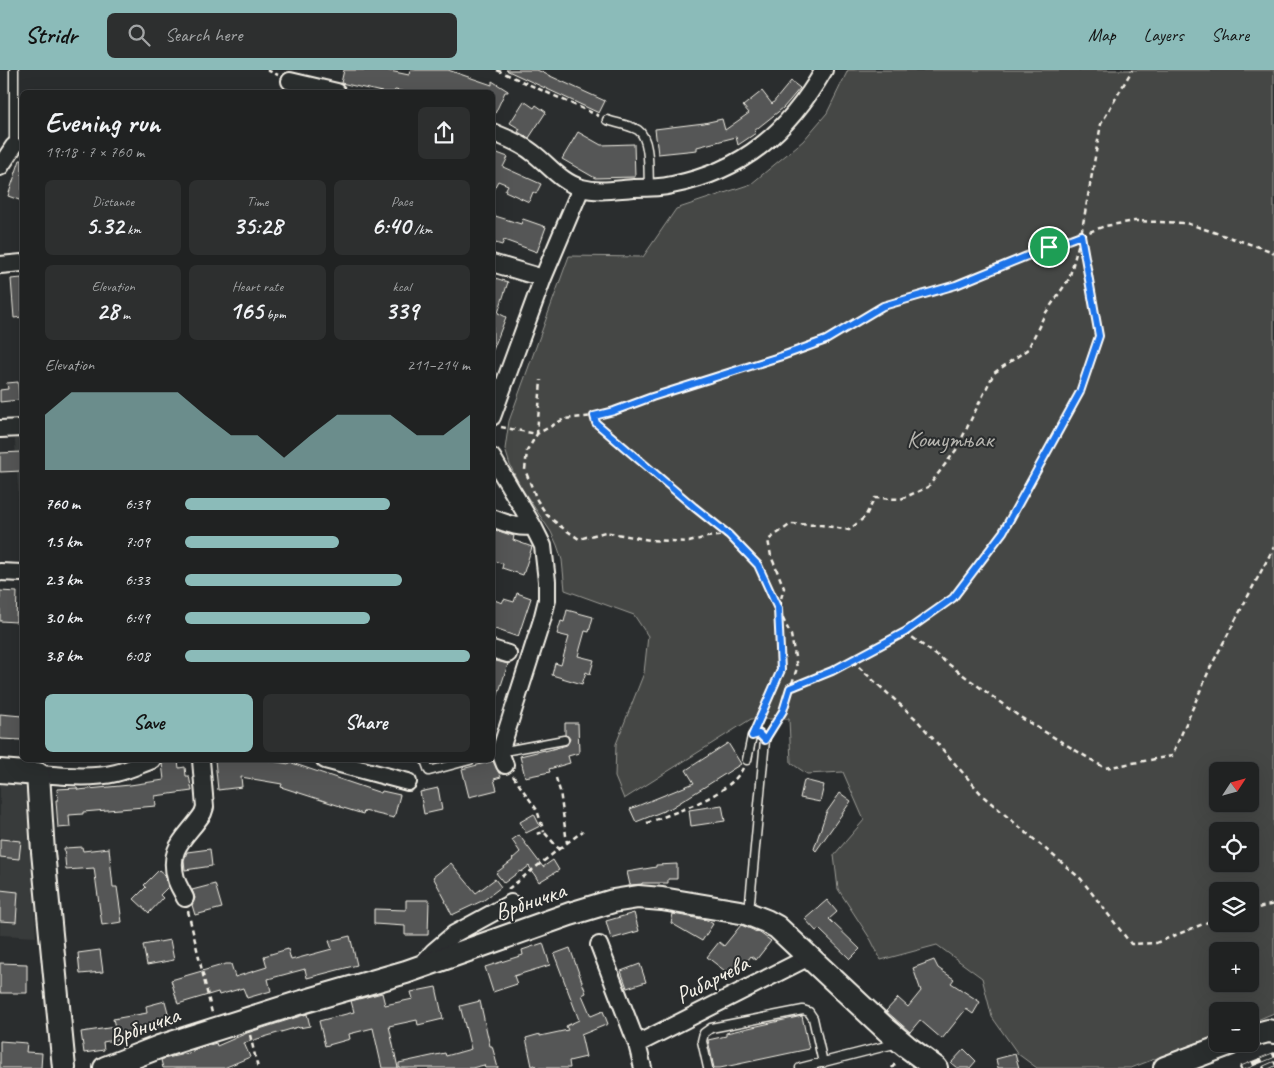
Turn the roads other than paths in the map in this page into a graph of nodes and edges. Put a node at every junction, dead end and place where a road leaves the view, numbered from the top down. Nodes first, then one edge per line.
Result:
1 (14, 70) edge
2 (824, 70) edge
3 (290, 81) dead end
4 (328, 90) edge
5 (607, 120) road end
6 (495, 133) edge
7 (12, 145) edge
8 (0, 167) edge
9 (581, 188) junction
10 (649, 188) junction
11 (20, 264) edge
12 (495, 264) edge
13 (0, 265) edge
14 (543, 278) junction
15 (497, 422) edge
16 (20, 428) edge
17 (0, 429) edge
18 (495, 462) edge
19 (495, 519) edge
20 (533, 526) junction
21 (0, 572) edge
22 (20, 573) edge
23 (564, 740) dead end
24 (499, 757) edge
25 (747, 760) road end
26 (148, 762) edge
27 (201, 762) edge
28 (333, 762) edge
29 (426, 762) edge
30 (463, 762) edge
31 (0, 771) edge
32 (38, 774) junction
33 (408, 782) dead end
34 (185, 898) road end
35 (511, 903) dead end
36 (749, 914) junction
37 (599, 945) dead end
38 (809, 956) junction
39 (418, 968) junction
40 (1259, 1032) edge
41 (1274, 1032) edge
42 (901, 1042) junction
43 (637, 1044) junction
44 (1209, 1052) edge
45 (823, 1063) junction
46 (935, 1067) edge
47 (64, 1068) edge
48 (105, 1068) edge
49 (643, 1068) edge
50 (708, 1068) edge
51 (800, 1068) edge
52 (1166, 1068) edge

1 - 7 lane
2 - 10 street
3 - 4 street
5 - 10 lane
6 - 9 street
7 - 8 street
9 - 10 street
9 - 14 street
11 - 13 street
12 - 14 street
14 - 15 street
16 - 17 street
18 - 20 street
19 - 20 street
20 - 24 street
21 - 22 street
23 - 24 lane
25 - 36 lane
26 - 32 street
27 - 34 street
28 - 33 street
29 - 30 lane
31 - 32 street
32 - 47 street
35 - 39 street
36 - 38 street, Врбничка
36 - 39 street, Врбничка
37 - 43 street
38 - 42 street, Врбничка
38 - 43 street, Рибарчева
39 - 48 street, Врбничка
40 - 41 street
42 - 45 lane
42 - 46 street, Врбничка
43 - 49 street
44 - 52 street
45 - 50 lane
45 - 51 lane

